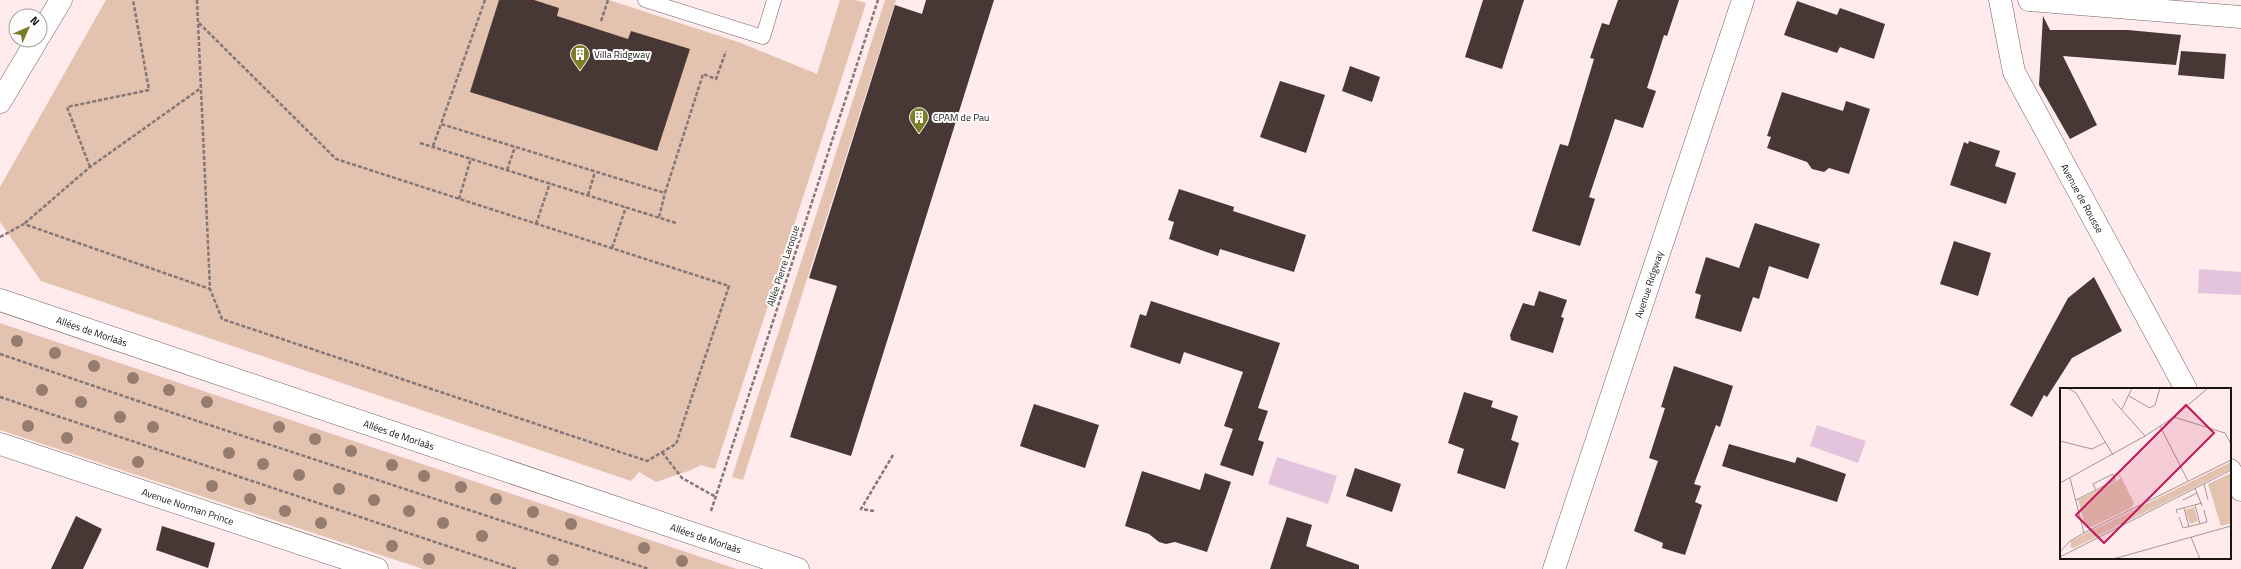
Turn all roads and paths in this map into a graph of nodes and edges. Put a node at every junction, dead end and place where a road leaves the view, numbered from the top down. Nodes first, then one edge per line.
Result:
1 (61, 0) edge
2 (133, 0) edge
3 (197, 0) edge
4 (485, 0) edge
5 (608, 0) edge
6 (645, 0) edge
7 (774, 0) edge
8 (878, 0) edge
9 (1743, 0) edge
10 (2000, 0) edge
11 (2029, 0) edge
12 (2241, 17) edge
13 (601, 21) dead end
14 (48, 22) edge
15 (198, 22) junction
16 (735, 28) junction
17 (32, 48) edge
18 (201, 88) junction
19 (0, 102) edge
20 (441, 124) junction
21 (420, 143) dead end
22 (433, 146) junction
23 (515, 147) junction
24 (471, 158) junction
25 (90, 167) junction
26 (507, 170) junction
27 (595, 172) junction
28 (550, 183) junction
29 (665, 193) junction
30 (588, 195) junction
31 (459, 199) junction
32 (626, 207) junction
33 (659, 217) junction
34 (676, 223) dead end
35 (24, 224) junction
36 (536, 224) junction
37 (0, 237) edge
38 (612, 248) junction
39 (210, 289) junction
40 (0, 300) edge
41 (0, 354) edge
42 (2185, 388) edge
43 (0, 397) edge
44 (0, 444) edge
45 (662, 452) junction
46 (893, 455) dead end
47 (2231, 472) edge
48 (2241, 490) edge
49 (716, 497) junction
50 (874, 511) dead end
51 (704, 537) junction
52 (377, 569) edge
53 (516, 569) edge
54 (649, 569) edge
55 (798, 569) edge
56 (1554, 569) edge

1 - 14 street
2 - 25 path
3 - 15 path
4 - 20 path
5 - 13 path
6 - 16 lane
7 - 16 lane
8 - 49 path, Allée Pierre Laroque
9 - 56 street, Avenue Ridgway
10 - 42 street, Avenue de Rousse
11 - 12 street
15 - 18 path
15 - 31 path
16 - 29 path
17 - 19 street
18 - 25 path
18 - 39 path
20 - 22 path
20 - 23 path
21 - 22 path
22 - 24 path
23 - 26 path
23 - 27 path
24 - 26 path
24 - 31 path
25 - 35 path
26 - 28 path
27 - 29 path
27 - 30 path
28 - 30 path
28 - 36 path
29 - 33 path
30 - 32 path
31 - 36 path
32 - 33 path
32 - 38 path
33 - 34 path
35 - 37 path
35 - 39 path
36 - 38 path
38 - 45 path
39 - 45 path
40 - 51 street, Allées de Morlaàs
41 - 54 path
43 - 53 path
44 - 52 street, Avenue Norman Prince
45 - 49 path
46 - 50 path
47 - 48 street
49 - 51 path, Allée Pierre Laroque
51 - 55 street, Allées de Morlaàs

